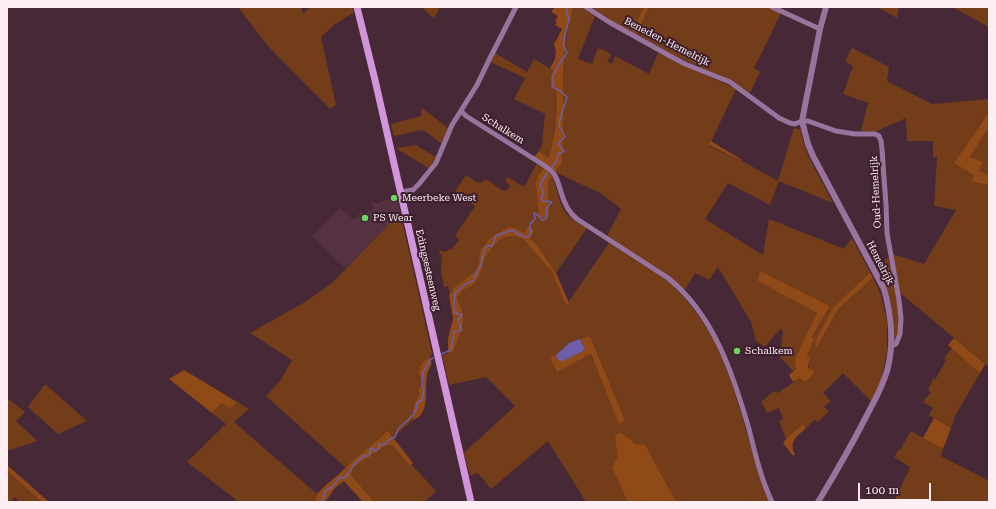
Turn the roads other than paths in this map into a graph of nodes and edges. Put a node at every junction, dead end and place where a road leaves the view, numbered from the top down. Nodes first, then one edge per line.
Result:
1 (357, 7) edge
2 (361, 7) edge
3 (516, 7) edge
4 (586, 7) edge
5 (772, 7) edge
6 (826, 7) edge
7 (820, 29) junction
8 (366, 43) junction
9 (461, 111) junction
10 (802, 121) junction
11 (400, 192) junction
12 (891, 346) junction
13 (471, 502) edge
14 (772, 502) edge
15 (818, 502) edge

1 - 8 main road, Edingsesteenweg
2 - 8 main road, Edingsesteenweg
3 - 9 street
4 - 10 street, Beneden-Hemelrijk
5 - 7 street
6 - 7 street, Hemelrijk
7 - 10 street, Hemelrijk
8 - 11 main road, Edingsesteenweg
9 - 11 street
9 - 14 street, Schalkem
10 - 12 street, Hemelrijk
10 - 12 street, Oud-Hemelrijk
11 - 13 main road, Edingsesteenweg
12 - 15 street, Hemelrijk

